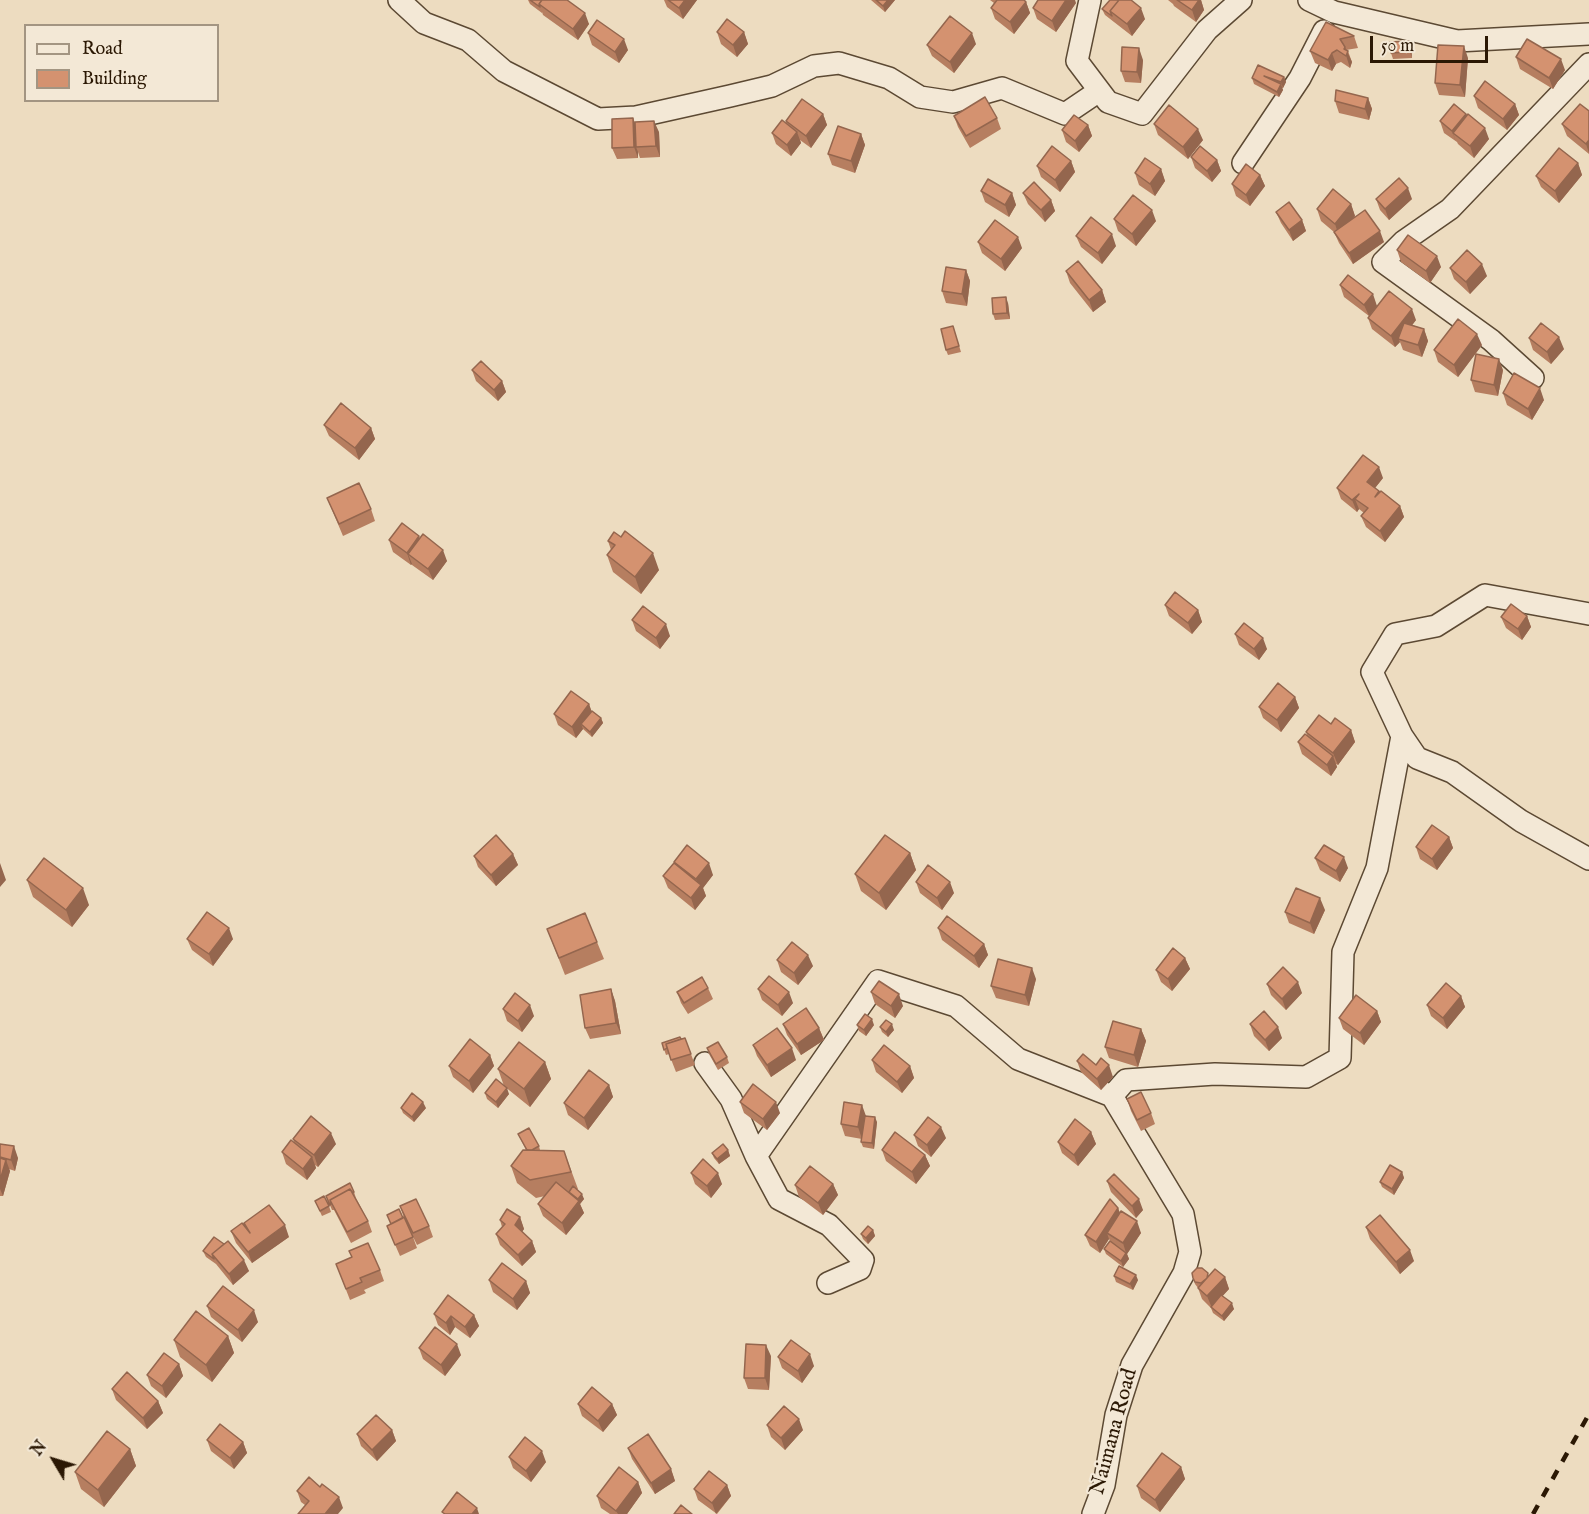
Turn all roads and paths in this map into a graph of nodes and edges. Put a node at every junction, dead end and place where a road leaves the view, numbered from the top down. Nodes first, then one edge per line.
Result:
1 (399, 0) edge
2 (1090, 0) edge
3 (1241, 0) edge
4 (1309, 0) edge
5 (1334, 12) junction
6 (1589, 34) edge
7 (1589, 64) edge
8 (1099, 91) junction
9 (1243, 164) edge
10 (1533, 378) dead end
11 (1589, 614) edge
12 (1402, 736) junction
13 (1589, 859) edge
14 (705, 1063) dead end
15 (1112, 1096) junction
16 (756, 1155) junction
17 (828, 1283) dead end
18 (1093, 1514) edge

1 - 8 street
2 - 8 street
3 - 8 street
4 - 5 street
5 - 6 street
5 - 9 street
7 - 10 street
11 - 12 street
12 - 13 street
12 - 15 street
14 - 16 street
15 - 16 street
15 - 18 street, Naimana Road
16 - 17 street

